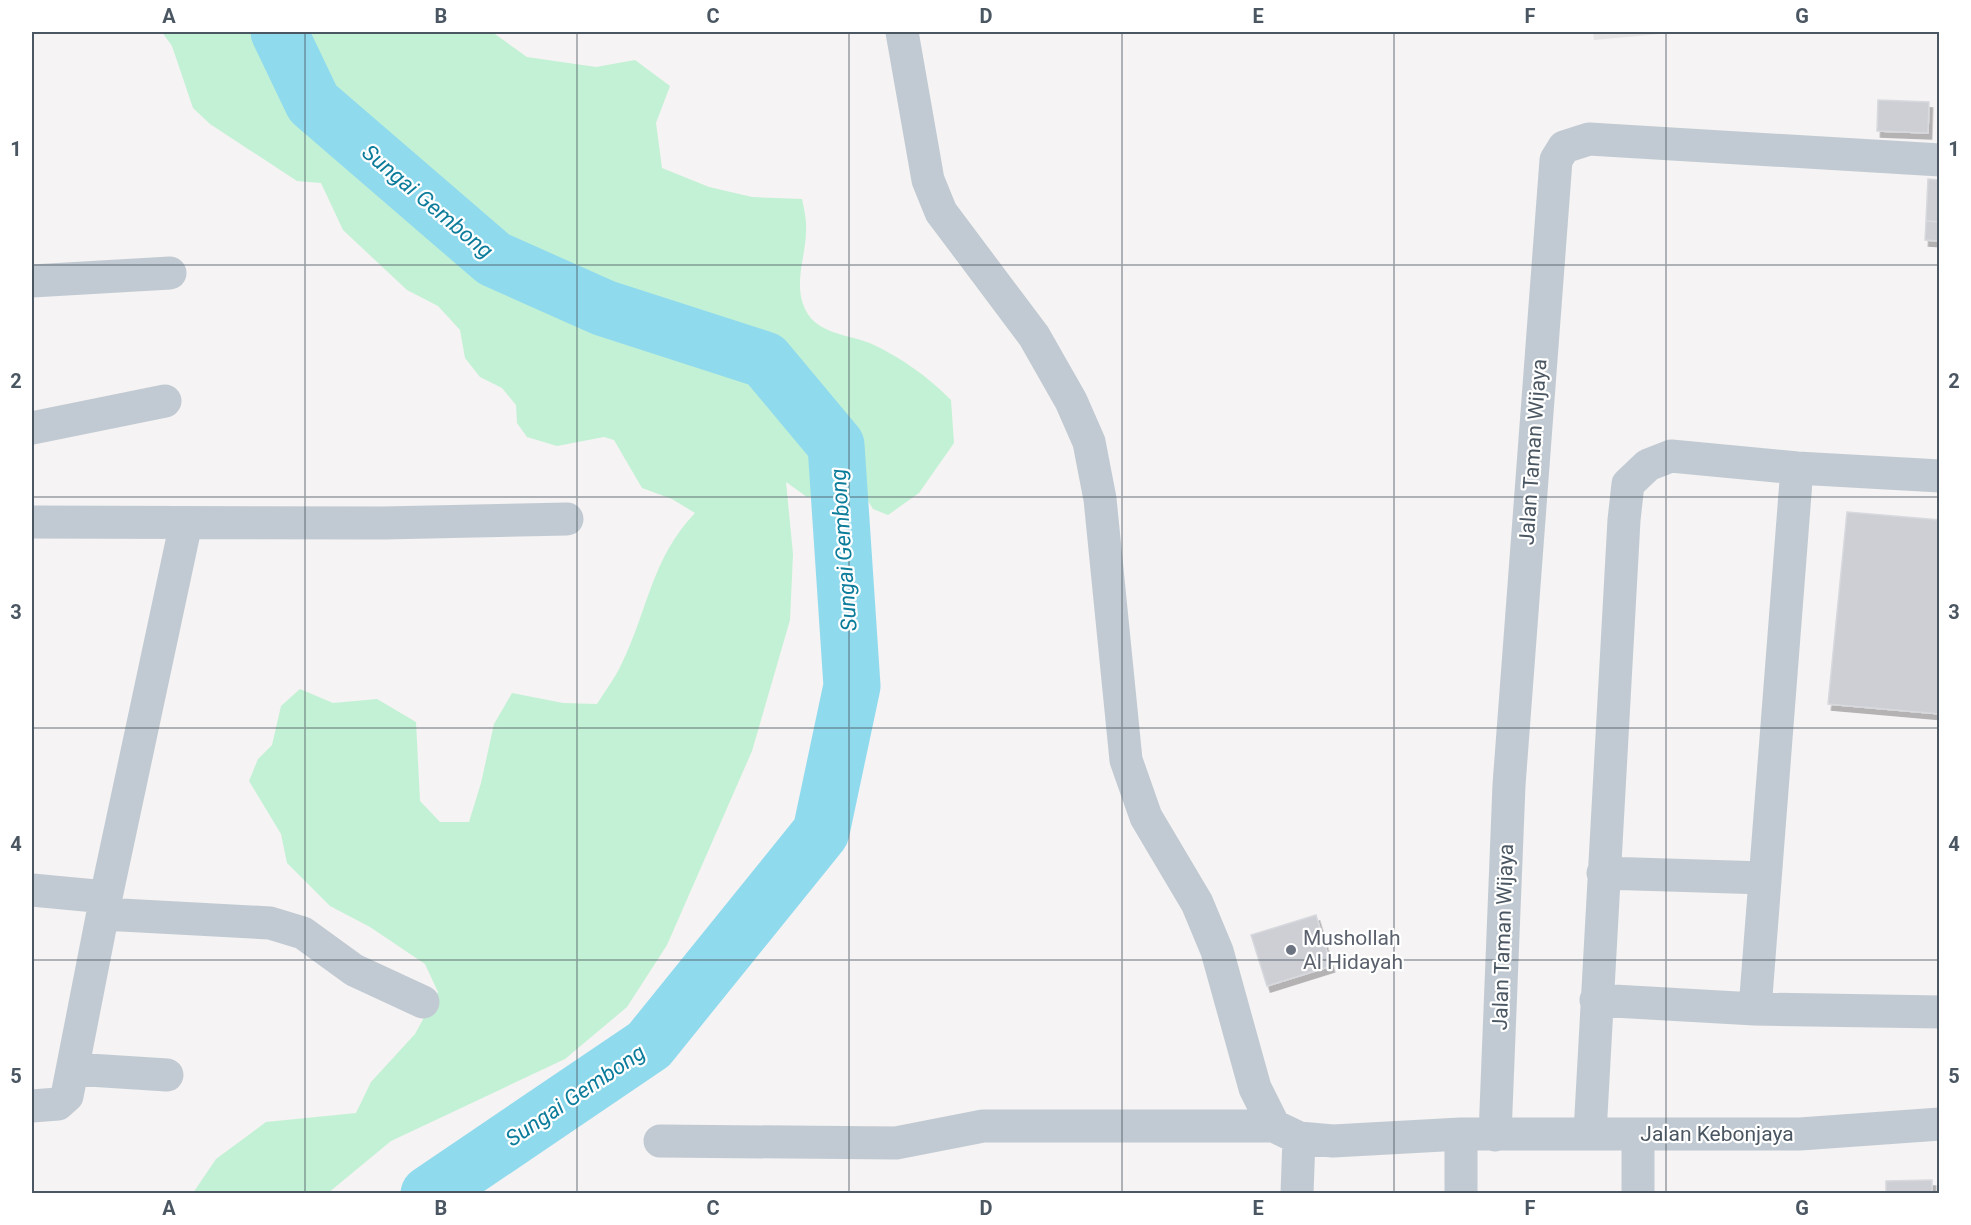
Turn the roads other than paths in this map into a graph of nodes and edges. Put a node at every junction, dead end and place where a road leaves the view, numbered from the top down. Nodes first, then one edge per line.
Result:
1 (902, 32) edge
2 (1940, 160) edge
3 (170, 273) dead end
4 (32, 281) edge
5 (165, 401) dead end
6 (32, 428) edge
7 (1797, 468) junction
8 (1940, 476) edge
9 (567, 519) dead end
10 (32, 522) edge
11 (186, 523) junction
12 (1603, 873) junction
13 (1765, 878) junction
14 (32, 890) edge
15 (104, 905) junction
16 (1596, 1000) junction
17 (423, 1002) dead end
18 (1755, 1009) junction
19 (1940, 1012) edge
20 (73, 1069) junction
21 (167, 1075) dead end
22 (32, 1106) edge
23 (1940, 1124) edge
24 (1286, 1132) junction
25 (1590, 1133) junction
26 (1461, 1134) junction
27 (1638, 1134) junction
28 (1495, 1135) junction
29 (660, 1141) dead end
30 (1297, 1194) edge
31 (1461, 1194) edge
32 (1638, 1194) edge

1 - 24 street
2 - 28 street, Jalan Taman Wijaya
3 - 4 street
5 - 6 street
7 - 8 street
7 - 12 street
7 - 13 street
9 - 11 street
10 - 11 street
11 - 15 street
12 - 13 street
12 - 16 street
13 - 18 street
14 - 15 street
15 - 17 street
15 - 20 street
16 - 18 street
16 - 25 street
18 - 19 street
20 - 21 street
20 - 22 street
23 - 27 street, Jalan Kebonjaya
24 - 26 street, Jalan Kebonjaya
24 - 29 street, Jalan Kebonjaya
24 - 30 street
25 - 27 street, Jalan Kebonjaya
25 - 28 street, Jalan Kebonjaya
26 - 28 street, Jalan Kebonjaya
26 - 31 street
27 - 32 street

